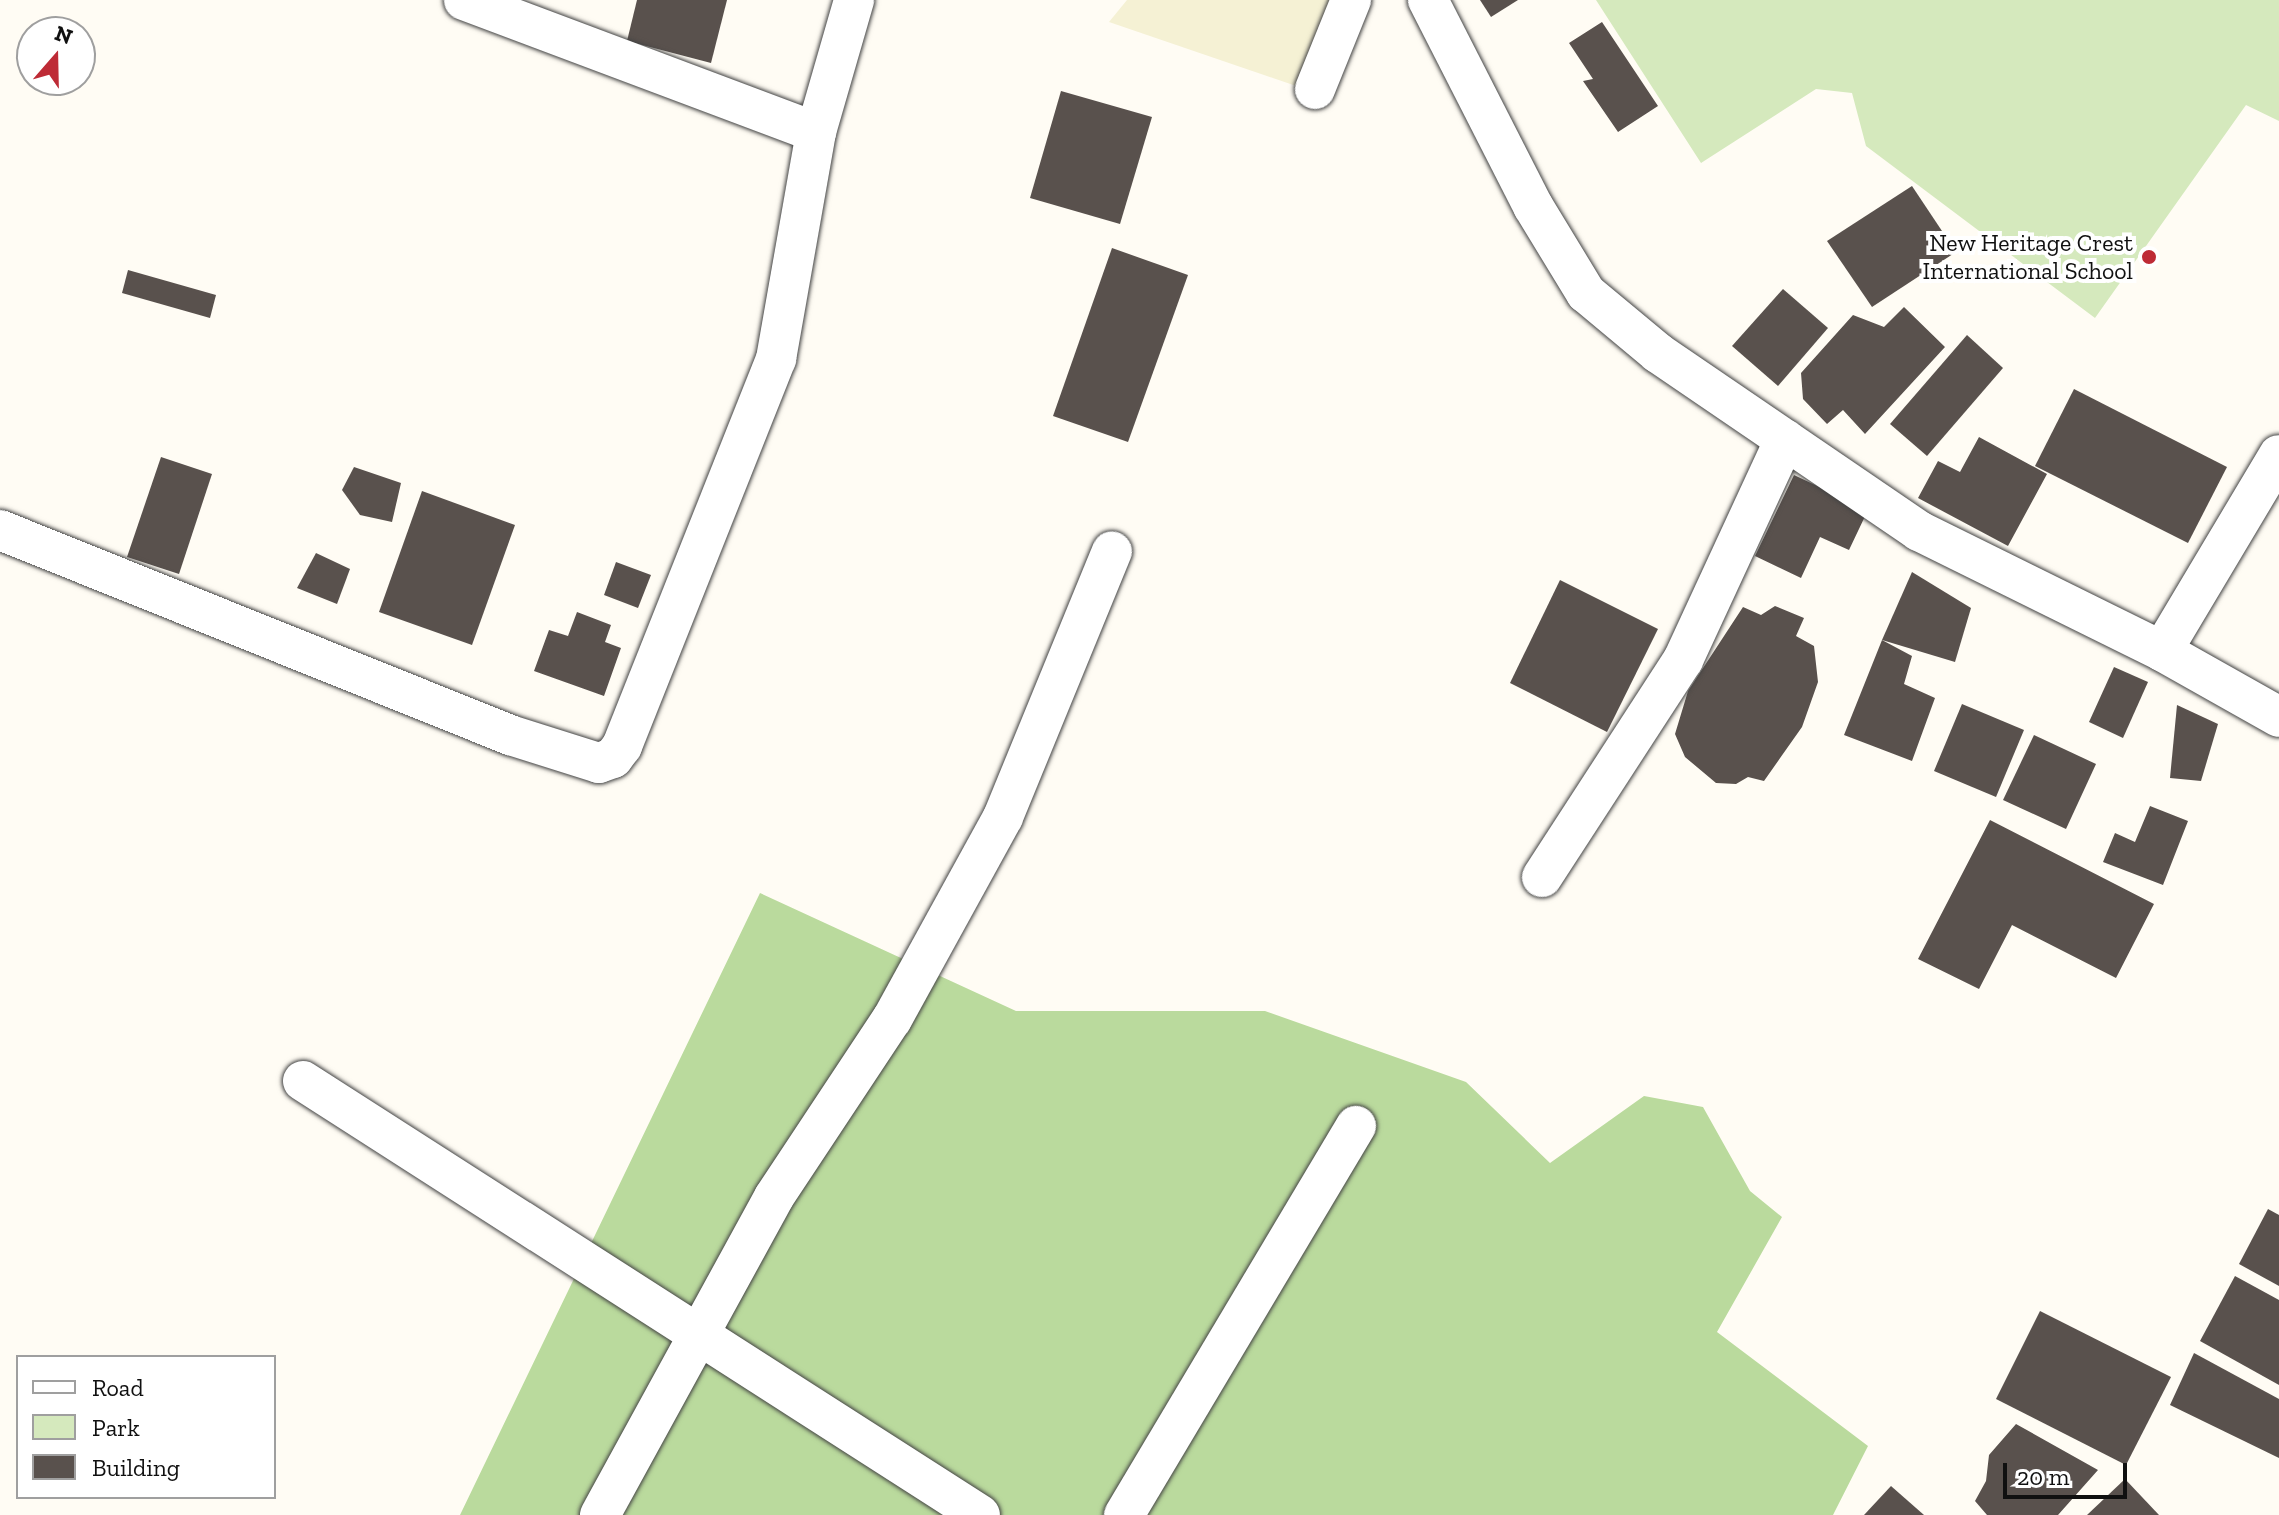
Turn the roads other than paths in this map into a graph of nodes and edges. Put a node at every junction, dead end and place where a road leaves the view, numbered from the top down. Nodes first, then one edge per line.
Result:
1 (464, 0) edge
2 (854, 0) edge
3 (1351, 0) edge
4 (1428, 0) edge
5 (1315, 89) dead end
6 (816, 132) junction
7 (1785, 439) junction
8 (2279, 455) edge
9 (0, 530) edge
10 (1112, 551) dead end
11 (2162, 651) junction
12 (2279, 717) edge
13 (1542, 877) dead end
14 (303, 1081) dead end
15 (1356, 1126) dead end
16 (694, 1335) junction
17 (600, 1515) edge
18 (980, 1515) edge
19 (1124, 1515) edge

1 - 6 street
2 - 6 street
3 - 5 street
4 - 7 street
6 - 9 street
7 - 11 street
7 - 13 street
8 - 11 street
10 - 16 street
11 - 12 street
14 - 16 street
15 - 19 street
16 - 17 street
16 - 18 street

